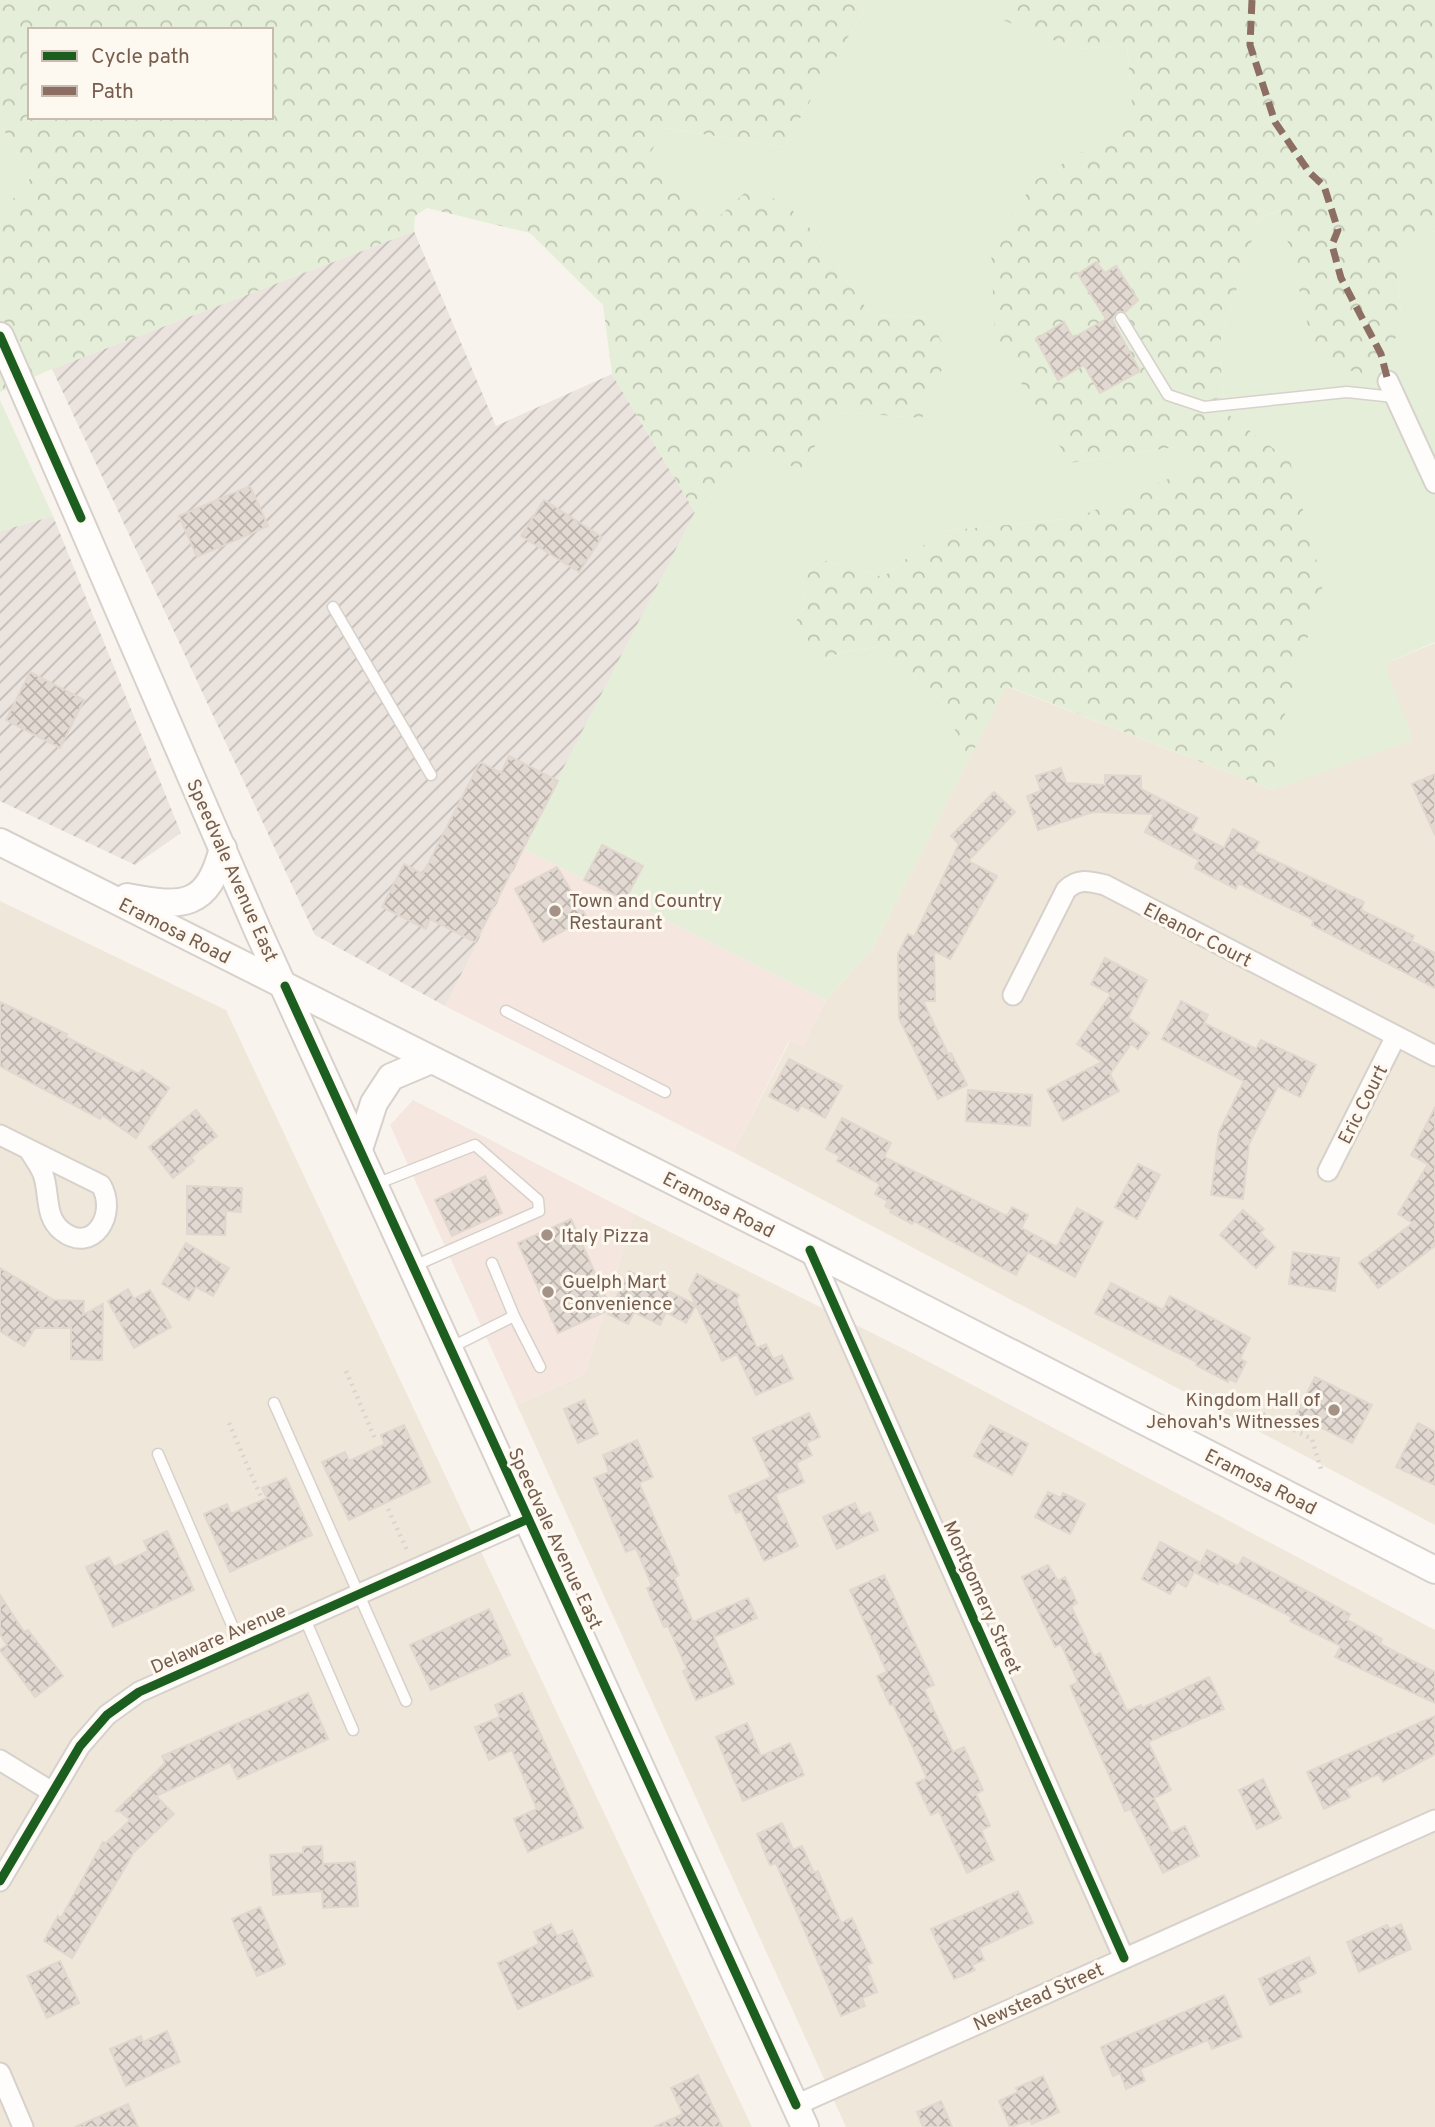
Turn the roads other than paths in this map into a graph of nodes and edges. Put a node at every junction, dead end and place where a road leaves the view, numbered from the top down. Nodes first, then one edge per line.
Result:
1 (1121, 317) dead end
2 (0, 335) edge
3 (1391, 389) joint
4 (1435, 483) edge
5 (333, 607) dead end
6 (431, 775) dead end
7 (0, 842) edge
8 (223, 848) junction
9 (101, 892) junction
10 (285, 986) junction
11 (1013, 995) dead end
12 (506, 1011) dead end
13 (1396, 1036) junction
14 (1435, 1056) edge
15 (431, 1060) junction
16 (665, 1091) dead end
17 (0, 1135) edge
18 (359, 1149) junction
19 (29, 1150) junction
20 (1328, 1171) dead end
21 (375, 1184) junction
22 (810, 1250) junction
23 (492, 1263) dead end
24 (412, 1267) junction
25 (514, 1316) junction
26 (449, 1348) junction
27 (540, 1367) dead end
28 (274, 1403) dead end
29 (158, 1454) dead end
30 (528, 1519) junction
31 (1435, 1570) edge
32 (359, 1595) junction
33 (305, 1619) junction
34 (241, 1646) junction
35 (406, 1701) dead end
36 (353, 1730) dead end
37 (0, 1760) edge
38 (52, 1792) junction
39 (1435, 1820) edge
40 (0, 1881) edge
41 (1124, 1958) junction
42 (0, 2073) edge
43 (800, 2116) edge
44 (23, 2127) edge

1 - 3 lane
2 - 8 main road, Speedvale Avenue East
3 - 4 street
5 - 6 lane
7 - 9 main road, Eramosa Road
8 - 9 main road
8 - 10 main road, Speedvale Avenue East
9 - 10 main road, Eramosa Road
10 - 15 main road, Eramosa Road
10 - 18 main road, Speedvale Avenue East
11 - 13 street, Eleanor Court
12 - 16 lane
13 - 14 street, Eleanor Court
13 - 20 street, Eric Court
15 - 18 main road
15 - 22 main road, Eramosa Road
17 - 19 street
18 - 21 main road, Speedvale Avenue East
19 - 19 street
21 - 24 main road, Speedvale Avenue East
21 - 24 lane
22 - 31 main road, Eramosa Road
22 - 41 street, Montgomery Street
23 - 25 lane
24 - 26 main road, Speedvale Avenue East
25 - 26 lane
25 - 27 lane
26 - 30 main road, Speedvale Avenue East
28 - 32 lane
29 - 34 lane
30 - 32 street, Delaware Avenue
30 - 43 main road, Speedvale Avenue East
32 - 33 street, Delaware Avenue
32 - 35 lane
33 - 34 street, Delaware Avenue
33 - 36 lane
34 - 38 street, Delaware Avenue
37 - 38 street
38 - 40 street, Delaware Avenue
39 - 41 street, Newstead Street
41 - 43 street, Newstead Street
42 - 44 street

